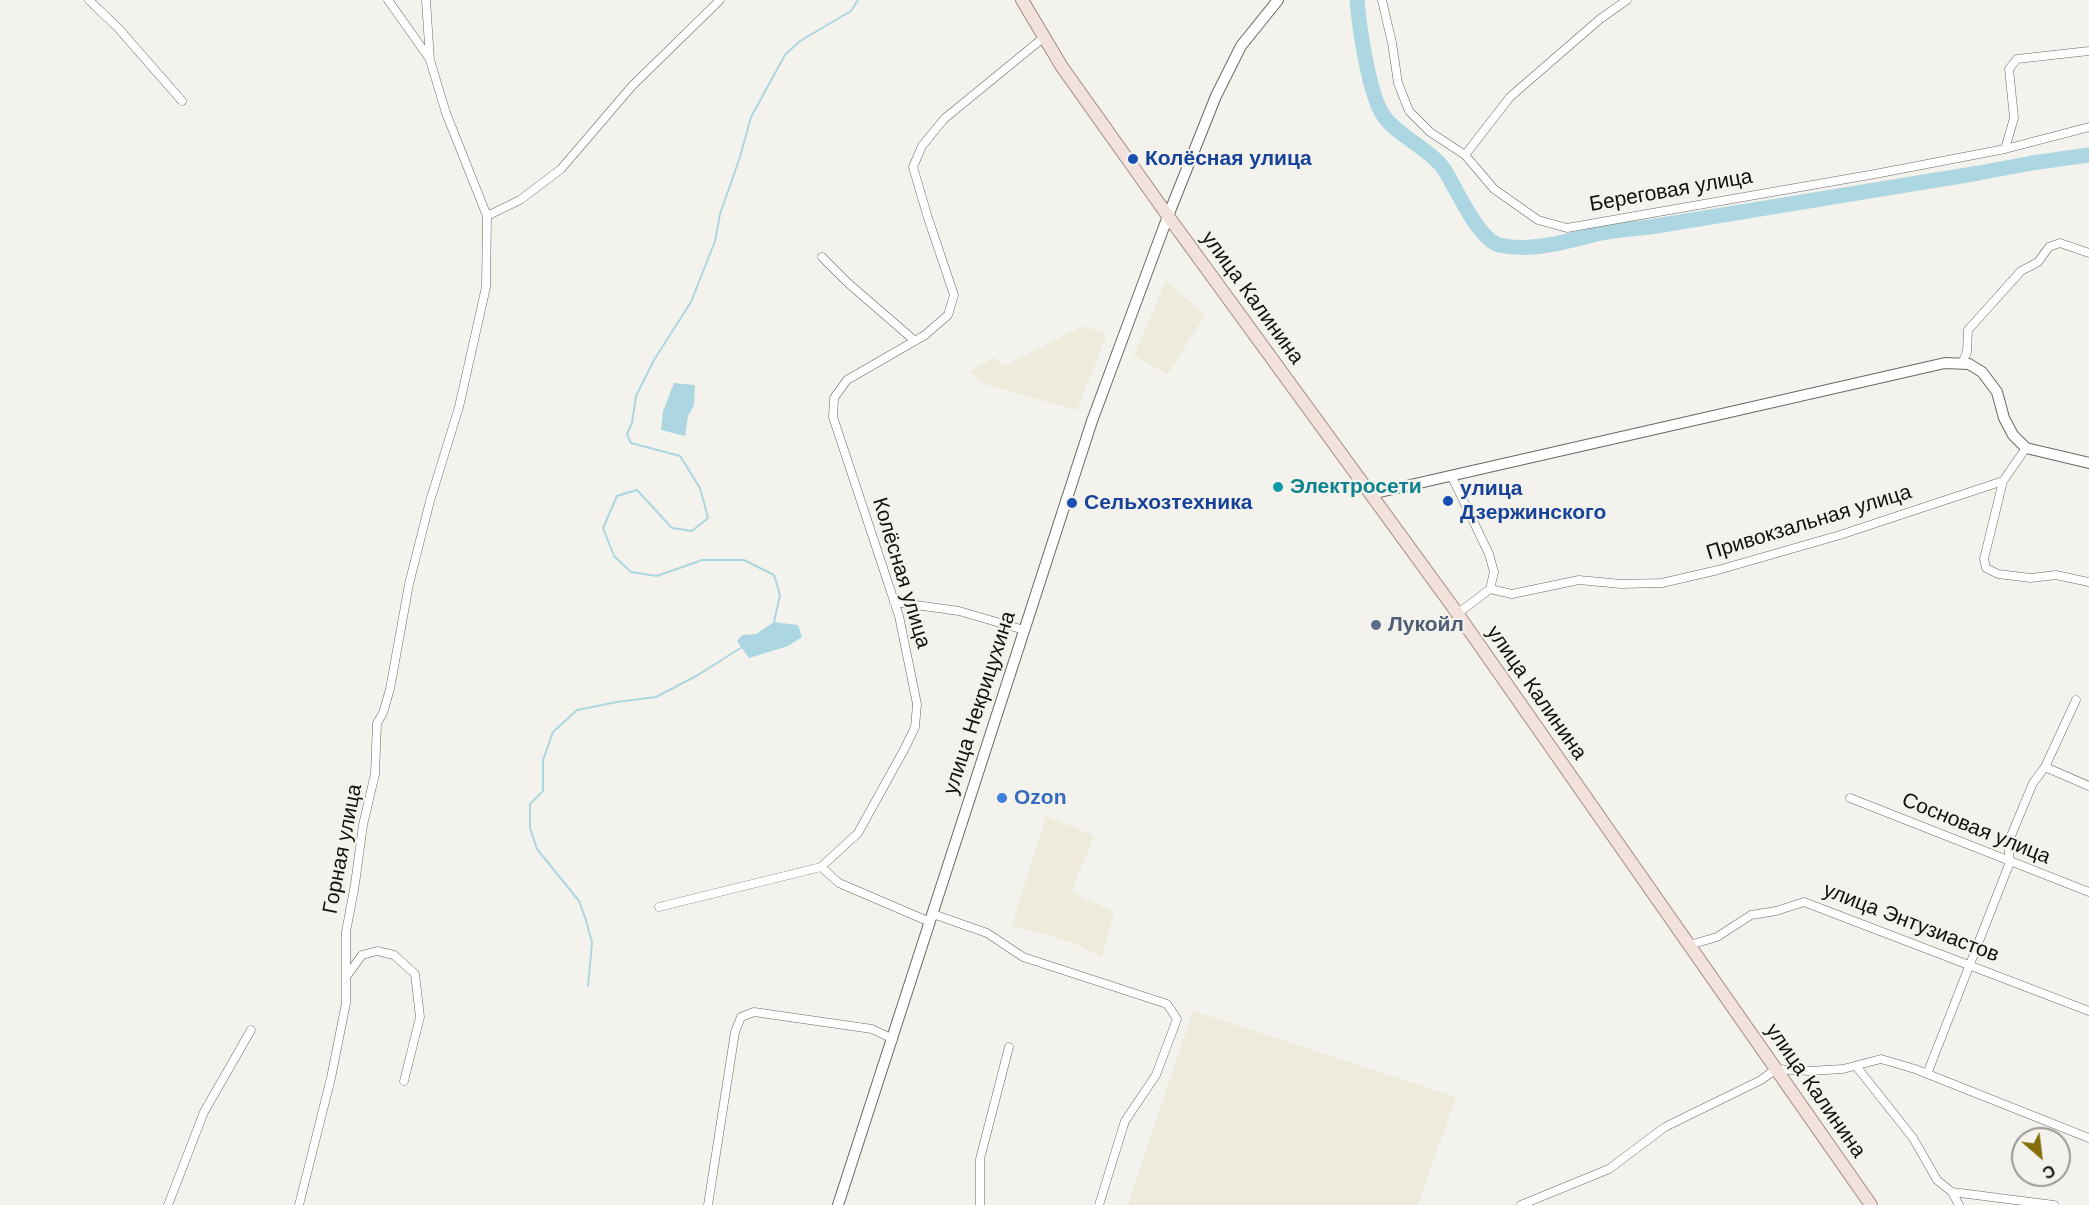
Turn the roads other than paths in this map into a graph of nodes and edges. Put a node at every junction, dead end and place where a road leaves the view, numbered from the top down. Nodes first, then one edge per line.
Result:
1 (89, 0) edge
2 (388, 0) edge
3 (426, 0) edge
4 (720, 0) edge
5 (1022, 0) edge
6 (1278, 0) edge
7 (1382, 0) edge
8 (1627, 0) edge
9 (1043, 38) junction
10 (2089, 51) edge
11 (430, 60) junction
12 (182, 101) dead end
13 (2089, 127) edge
14 (2005, 149) junction
15 (1464, 155) junction
16 (487, 216) junction
17 (1168, 216) junction
18 (2089, 253) edge
19 (822, 257) dead end
20 (915, 341) junction
21 (1962, 363) junction
22 (2026, 448) junction
23 (2089, 463) edge
24 (1452, 477) junction
25 (2003, 481) junction
26 (1371, 495) junction
27 (2089, 582) edge
28 (1490, 589) junction
29 (894, 602) junction
30 (1457, 615) junction
31 (1024, 630) junction
32 (2076, 700) dead end
33 (2045, 768) junction
34 (2089, 786) edge
35 (1850, 798) dead end
36 (2010, 862) junction
37 (821, 867) junction
38 (2089, 892) edge
39 (659, 907) dead end
40 (932, 918) junction
41 (1687, 942) junction
42 (1970, 965) junction
43 (346, 978) junction
44 (2089, 1011) edge
45 (251, 1030) dead end
46 (893, 1039) junction
47 (1010, 1047) dead end
48 (1856, 1066) junction
49 (1776, 1069) junction
50 (1927, 1074) junction
51 (404, 1081) dead end
52 (2089, 1138) edge
53 (1952, 1192) junction
54 (168, 1205) edge
55 (299, 1205) edge
56 (708, 1205) edge
57 (838, 1205) edge
58 (980, 1205) edge
59 (1099, 1205) edge
60 (1521, 1205) edge
61 (1871, 1205) edge
62 (1959, 1205) edge
63 (2054, 1205) edge

1 - 12 street
2 - 11 street
3 - 11 street
4 - 16 street
5 - 9 main road, улица Калинина
6 - 17 street, улица Некрицухина
7 - 15 street, Береговая улица
8 - 15 street
9 - 17 main road, улица Калинина
9 - 20 street, Колёсная улица
10 - 14 street
11 - 16 street
13 - 14 street, Береговая улица
14 - 15 street, Береговая улица
16 - 43 street, Горная улица
17 - 26 main road, улица Калинина
17 - 31 street, улица Некрицухина
18 - 21 street
19 - 20 street
20 - 29 street, Колёсная улица
21 - 22 street
21 - 24 street
22 - 23 street
22 - 25 street
24 - 26 street
24 - 28 street
25 - 27 street
25 - 28 street, Привокзальная улица
26 - 30 main road, улица Калинина
28 - 30 street
29 - 31 street
29 - 37 street, Колёсная улица
30 - 41 main road, улица Калинина
31 - 40 street, улица Некрицухина
32 - 33 street
33 - 34 street
33 - 36 street
35 - 36 street, Сосновая улица
36 - 38 street, Сосновая улица
36 - 42 street
37 - 39 street, Колёсная улица
37 - 40 street
40 - 46 street, улица Некрицухина
40 - 59 street
41 - 42 street, улица Энтузиастов
41 - 49 main road, улица Калинина
42 - 44 street, улица Энтузиастов
42 - 50 street
43 - 51 street
43 - 55 street, Горная улица
45 - 54 street
46 - 56 street
46 - 57 street, улица Некрицухина
47 - 58 street
48 - 49 street
48 - 50 street
48 - 53 street
49 - 60 street
49 - 61 main road, улица Калинина
50 - 52 street
53 - 62 street
53 - 63 street

